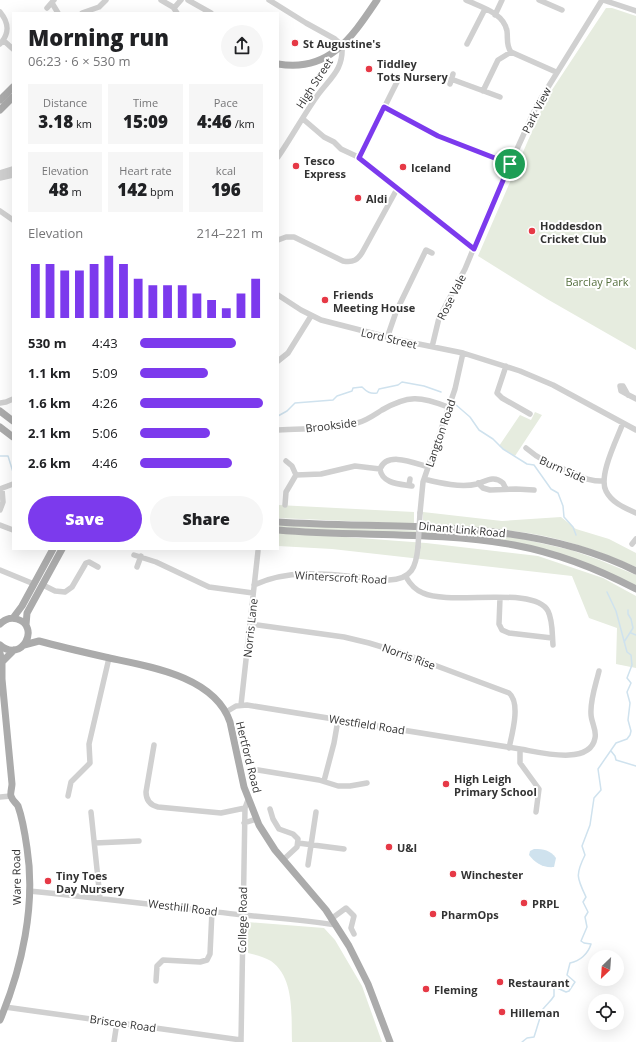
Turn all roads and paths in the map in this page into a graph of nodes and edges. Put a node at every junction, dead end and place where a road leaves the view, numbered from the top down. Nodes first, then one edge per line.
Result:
1 (106, 0) edge
2 (161, 0) edge
3 (182, 0) edge
4 (188, 0) edge
5 (269, 0) edge
6 (377, 0) edge
7 (466, 0) edge
8 (502, 0) edge
9 (539, 0) edge
10 (602, 0) edge
11 (53, 2) edge
12 (47, 8) dead end
13 (485, 9) junction
14 (562, 10) dead end
15 (176, 11) edge
16 (636, 11) edge
17 (0, 12) edge
18 (58, 12) edge
19 (85, 12) edge
20 (209, 12) edge
21 (495, 15) junction
22 (2, 42) edge
23 (466, 44) dead end
24 (342, 45) junction
25 (12, 48) edge
26 (511, 52) junction
27 (279, 64) edge
28 (556, 72) junction
29 (399, 78) dead end
30 (451, 79) dead end
31 (12, 88) edge
32 (483, 91) junction
33 (500, 97) dead end
34 (12, 98) edge
35 (0, 100) edge
36 (384, 107) junction
37 (0, 110) edge
38 (302, 119) junction
39 (279, 155) edge
40 (359, 158) junction
41 (510, 164) junction
42 (12, 169) edge
43 (0, 173) edge
44 (12, 175) edge
45 (0, 178) edge
46 (397, 189) junction
47 (0, 211) edge
48 (12, 219) edge
49 (279, 240) edge
50 (474, 249) junction
51 (432, 253) dead end
52 (279, 296) edge
53 (311, 316) junction
54 (387, 338) junction
55 (432, 347) junction
56 (463, 353) junction
57 (279, 360) edge
58 (506, 366) junction
59 (628, 395) dead end
60 (12, 399) edge
61 (636, 399) edge
62 (0, 403) edge
63 (448, 407) junction
64 (0, 411) edge
65 (530, 414) dead end
66 (12, 420) edge
67 (623, 423) junction
68 (0, 427) edge
69 (279, 430) edge
70 (636, 430) edge
71 (12, 435) edge
72 (526, 448) dead end
73 (286, 460) dead end
74 (428, 467) junction
75 (380, 469) junction
76 (296, 475) junction
77 (424, 479) junction
78 (604, 481) junction
79 (410, 483) dead end
80 (12, 484) edge
81 (478, 484) junction
82 (1, 489) edge
83 (506, 490) junction
84 (534, 490) dead end
85 (285, 505) dead end
86 (0, 510) edge
87 (636, 513) edge
88 (279, 522) edge
89 (0, 525) edge
90 (12, 530) edge
91 (279, 530) edge
92 (52, 550) edge
93 (61, 550) edge
94 (258, 551) dead end
95 (134, 555) dead end
96 (141, 556) junction
97 (98, 567) dead end
98 (137, 567) dead end
99 (0, 570) edge
100 (636, 572) edge
101 (406, 576) junction
102 (34, 584) junction
103 (43, 585) junction
104 (254, 585) junction
105 (636, 590) edge
106 (253, 593) junction
107 (500, 598) junction
108 (13, 618) junction
109 (0, 624) edge
110 (250, 624) junction
111 (27, 627) junction
112 (39, 641) junction
113 (0, 645) edge
114 (24, 645) junction
115 (14, 650) junction
116 (0, 653) edge
117 (109, 658) junction
118 (2, 662) junction
119 (599, 671) dead end
120 (241, 705) junction
121 (226, 712) junction
122 (338, 720) junction
123 (154, 745) dead end
124 (509, 748) junction
125 (520, 749) junction
126 (258, 770) dead end
127 (324, 781) junction
128 (367, 783) dead end
129 (11, 796) junction
130 (68, 796) dead end
131 (0, 797) edge
132 (248, 800) junction
133 (245, 808) junction
134 (270, 809) dead end
135 (91, 812) dead end
136 (316, 812) dead end
137 (536, 812) dead end
138 (256, 820) junction
139 (244, 824) junction
140 (139, 842) dead end
141 (95, 843) junction
142 (298, 843) junction
143 (311, 844) junction
144 (344, 849) dead end
145 (283, 860) junction
146 (308, 865) dead end
147 (29, 891) junction
148 (100, 898) junction
149 (212, 911) junction
150 (242, 915) junction
151 (334, 922) junction
152 (354, 934) dead end
153 (156, 981) dead end
154 (6, 1007) junction
155 (0, 1020) edge
156 (117, 1022) junction
157 (241, 1041) edge
158 (114, 1042) edge
159 (390, 1042) edge

1 - 19 street
2 - 15 street
3 - 15 street
4 - 20 street
5 - 24 street
6 - 24 main road
7 - 13 street
8 - 21 street
9 - 14 street
10 - 16 street
10 - 28 street, Park View
11 - 12 street
11 - 18 street
13 - 21 street
13 - 23 street
17 - 22 street
21 - 26 street
22 - 25 street
24 - 27 main road
24 - 38 street, High Street
26 - 28 street
26 - 32 street
28 - 41 street, Park View
29 - 36 street
30 - 32 street
31 - 35 main road
32 - 33 street
34 - 37 main road
36 - 40 street
36 - 41 street
38 - 39 street, High Street
38 - 40 street
40 - 46 street
41 - 50 street, Park View
42 - 43 street
44 - 45 street
46 - 49 street
46 - 50 street
47 - 48 street
50 - 55 street, Rose Vale
51 - 54 street
52 - 53 street, Lord Street
53 - 54 street, Lord Street
53 - 57 street
54 - 55 street, Lord Street
55 - 56 street, Lord Street
56 - 58 street, Lord Street
56 - 63 street, Langton Road
58 - 65 street
58 - 67 street, Lord Street
59 - 61 street
60 - 62 street
63 - 69 street, Brookside
63 - 74 street, Langton Road
64 - 66 main road
67 - 70 street, Lord Street
67 - 78 street
68 - 71 main road
72 - 78 street, Burn Side
73 - 76 street
74 - 75 street
74 - 77 street, Langton Road
75 - 76 street
75 - 79 street
76 - 85 street
77 - 81 street
77 - 101 street, Langton Road, bridge
78 - 87 street
80 - 82 street
81 - 83 street
81 - 83 street
82 - 86 street
83 - 84 street
88 - 100 main road, Dinant Link Road
89 - 90 street
91 - 105 main road, Dinant Link Road
92 - 102 main road
93 - 103 main road
94 - 104 street, Norris Lane
95 - 96 street
96 - 98 street
96 - 106 street
97 - 103 street
99 - 102 street
101 - 104 street, Winterscroft Road
101 - 107 street
102 - 108 main road
103 - 111 main road
104 - 106 street, Norris Lane
106 - 110 street, Norris Lane
107 - 107 street
108 - 109 main road
108 - 111 main road
110 - 120 street, Norris Lane
110 - 124 street, Norris Rise
111 - 112 main road
111 - 114 main road
112 - 114 main road, Hertford Road
112 - 117 main road, Hertford Road
113 - 115 main road
114 - 115 main road, Hertford Road
115 - 118 main road
116 - 118 main road, Ware Road
117 - 121 main road, Hertford Road
117 - 130 street
118 - 129 main road, Ware Road
119 - 125 street, Westfield Road
120 - 121 street
120 - 122 street, Westfield Road
121 - 132 main road, Hertford Road
122 - 124 street, Westfield Road
122 - 127 street
123 - 133 street
124 - 125 street, Westfield Road
125 - 137 street
126 - 127 street
127 - 128 street
129 - 131 street
129 - 147 main road, Ware Road
132 - 133 street, College Road
132 - 138 main road, Hertford Road
133 - 139 street, College Road
134 - 142 street
135 - 141 street
136 - 143 street
138 - 139 street
138 - 145 main road, Hertford Road
139 - 150 street, College Road
140 - 141 street
141 - 148 street
142 - 143 street
142 - 145 street
143 - 144 street
143 - 146 street
145 - 151 main road, Hertford Road
147 - 148 street, Westhill Road
147 - 154 main road, Ware Road
148 - 149 street, Westhill Road
149 - 150 street, Westhill Road
149 - 153 street
150 - 151 street, Westhill Road
150 - 157 street, College Road
151 - 152 street
151 - 159 main road, Hertford Road
154 - 155 main road, Ware Road
154 - 156 street, Briscoe Road
156 - 157 street, Briscoe Road
156 - 158 street

